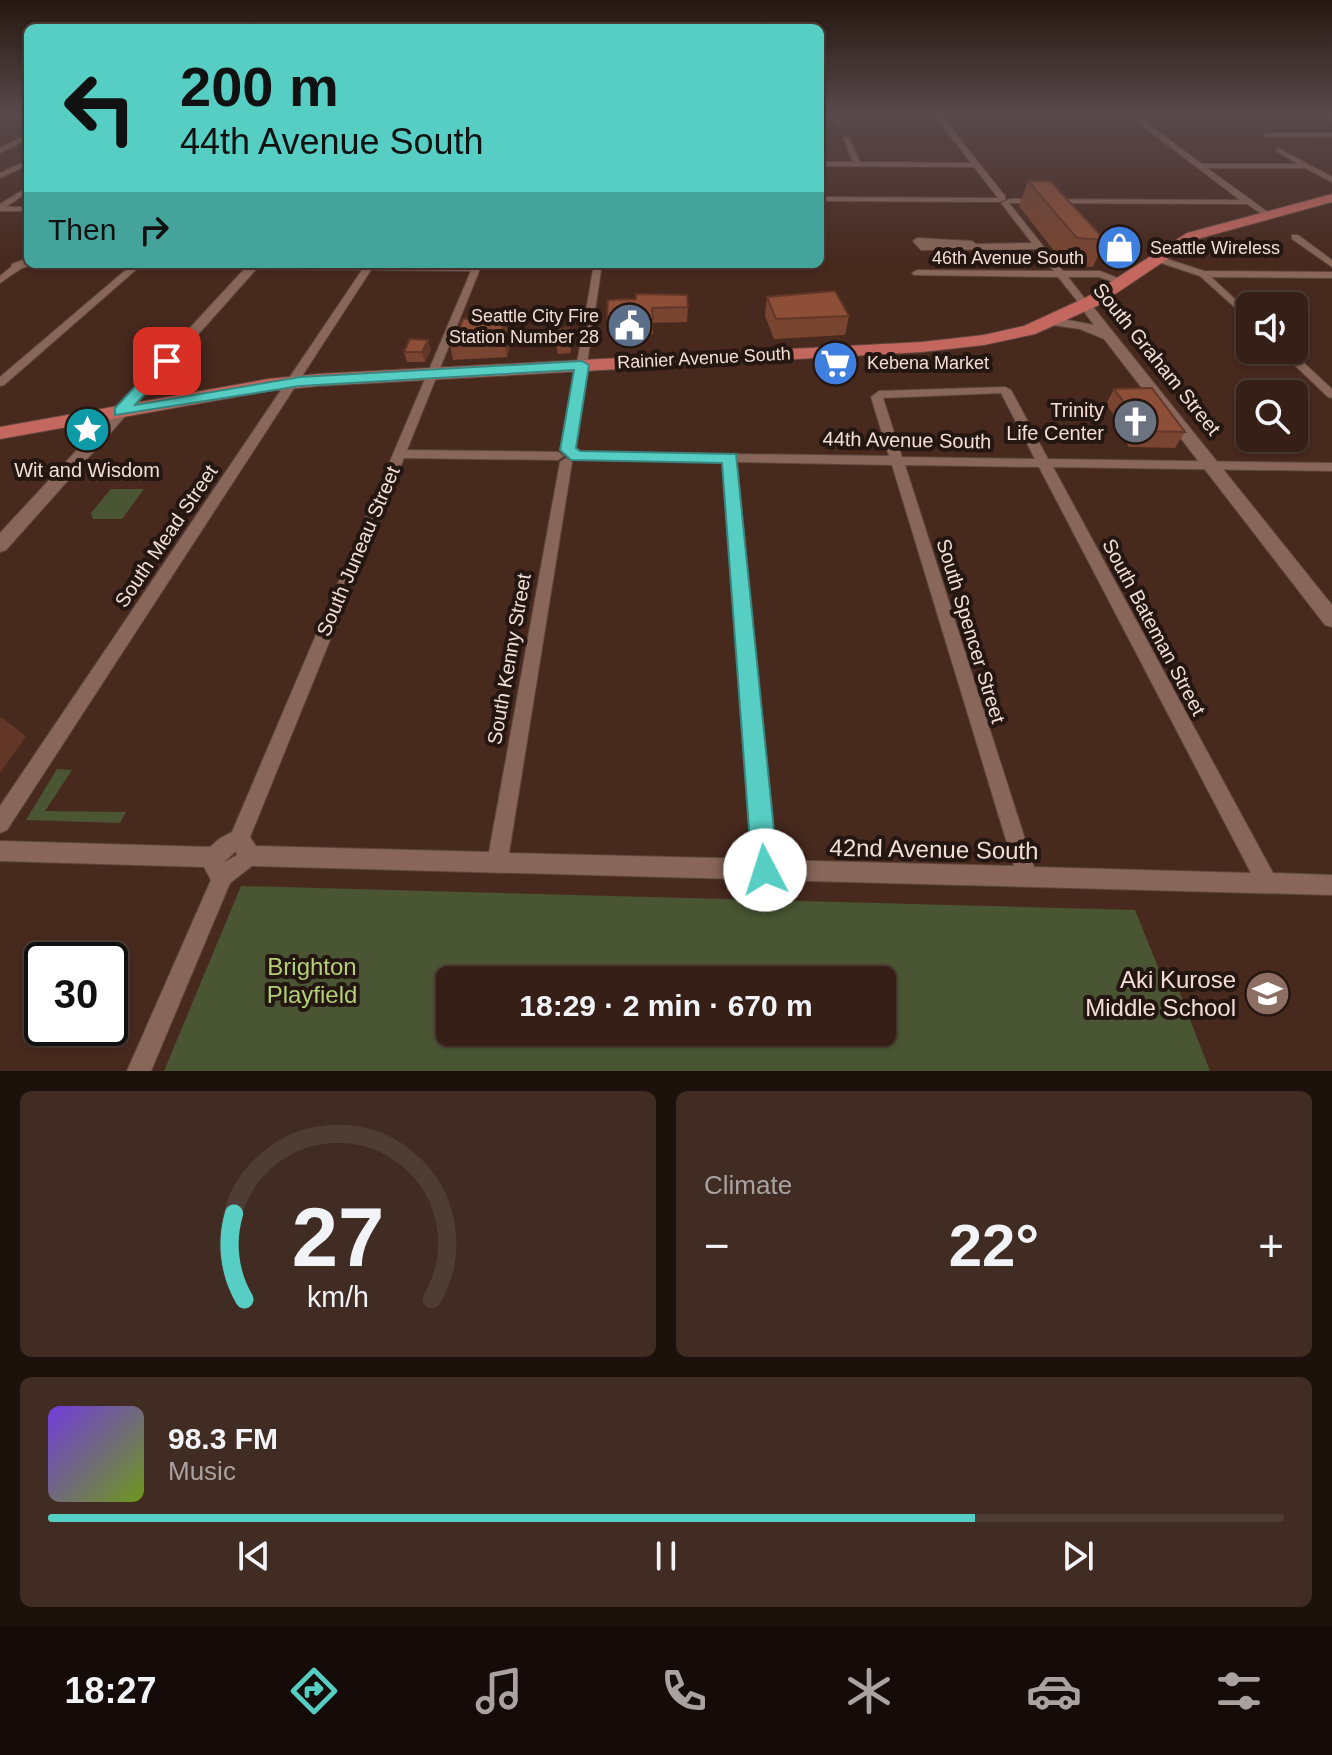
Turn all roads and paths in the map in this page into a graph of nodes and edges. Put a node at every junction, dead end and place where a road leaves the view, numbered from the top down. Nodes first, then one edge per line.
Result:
1 (24, 162) edge
2 (974, 162) edge
3 (1195, 162) edge
4 (1297, 162) edge
5 (824, 164) edge
6 (857, 164) joint
7 (976, 165) junction
8 (1200, 166) junction
9 (1303, 166) junction
10 (0, 176) edge
11 (1332, 180) edge
12 (24, 192) edge
13 (1332, 198) edge
14 (824, 199) edge
15 (1004, 200) junction
16 (1249, 202) junction
17 (0, 208) edge
18 (24, 209) edge
19 (1266, 215) junction
20 (1295, 237) dead end
21 (972, 244) junction
22 (1038, 246) junction
23 (1158, 259) junction
24 (24, 263) edge
25 (0, 264) edge
26 (1332, 264) edge
27 (133, 268) edge
28 (251, 268) edge
29 (367, 268) edge
30 (477, 268) edge
31 (598, 268) edge
32 (917, 273) dead end
33 (1061, 274) junction
34 (1203, 274) junction
35 (1332, 275) edge
36 (0, 280) edge
37 (1123, 282) junction
38 (1085, 305) junction
39 (1236, 305) edge
40 (1052, 321) junction
41 (1111, 337) junction
42 (1299, 364) edge
43 (582, 365) junction
44 (432, 373) junction
45 (292, 382) junction
46 (0, 383) edge
47 (1005, 390) joint
48 (1332, 395) edge
49 (120, 412) junction
50 (0, 433) edge
51 (398, 454) junction
52 (567, 456) junction
53 (730, 458) junction
54 (897, 461) junction
55 (1044, 462) junction
56 (1213, 465) junction
57 (1332, 467) edge
58 (0, 545) edge
59 (1332, 619) edge
60 (0, 823) edge
61 (243, 848) junction
62 (0, 851) edge
63 (497, 864) junction
64 (220, 865) junction
65 (765, 870) junction
66 (1027, 877) junction
67 (1267, 882) junction
68 (1332, 885) edge
69 (139, 1071) edge

1 - 10 street
2 - 7 street, South Graham Street
3 - 8 street
4 - 9 street
5 - 6 street
6 - 7 street
7 - 15 street, South Graham Street
8 - 9 street
8 - 16 street
9 - 11 street
12 - 17 street
13 - 19 main road, Rainier Avenue South
14 - 15 street
15 - 16 street
15 - 22 street, South Graham Street
16 - 19 street
17 - 18 street
19 - 23 main road, Rainier Avenue South
20 - 26 street
21 - 21 street
21 - 22 street
22 - 33 street, South Graham Street
23 - 34 street
23 - 37 main road, Rainier Avenue South
24 - 25 street
24 - 36 street
27 - 46 street
28 - 49 street
29 - 45 street, South Mead Street
30 - 44 street, South Juneau Street
31 - 43 street, South Kenny Street
32 - 33 street, 46th Avenue South
33 - 37 street, 46th Avenue South
33 - 38 street, South Graham Street
34 - 35 street
34 - 39 street
37 - 38 main road, Rainier Avenue South
38 - 40 main road, Rainier Avenue South
38 - 41 street, South Graham Street
40 - 41 street
40 - 43 main road, Rainier Avenue South
41 - 56 street, South Graham Street
42 - 48 street
43 - 44 main road, Rainier Avenue South
43 - 52 street, South Kenny Street
44 - 45 main road, Rainier Avenue South
44 - 51 street, South Juneau Street
45 - 49 main road, Rainier Avenue South
45 - 60 street, South Mead Street
47 - 54 street, South Spencer Street
47 - 55 street, South Bateman Street
49 - 50 main road, Rainier Avenue South
49 - 58 street
51 - 52 street, 44th Avenue South
51 - 61 street, South Juneau Street
52 - 53 street, 44th Avenue South
52 - 63 street, South Kenny Street
53 - 54 street, 44th Avenue South
53 - 65 street
54 - 55 street, 44th Avenue South
54 - 66 street, South Spencer Street
55 - 56 street, 44th Avenue South
55 - 67 street, South Bateman Street
56 - 57 street, 44th Avenue South
56 - 59 street, South Graham Street
61 - 63 street, 42nd Avenue South
61 - 64 street
62 - 64 street
63 - 65 street, 42nd Avenue South
64 - 69 street
65 - 66 street, 42nd Avenue South
66 - 67 street, 42nd Avenue South
67 - 68 street, 42nd Avenue South

